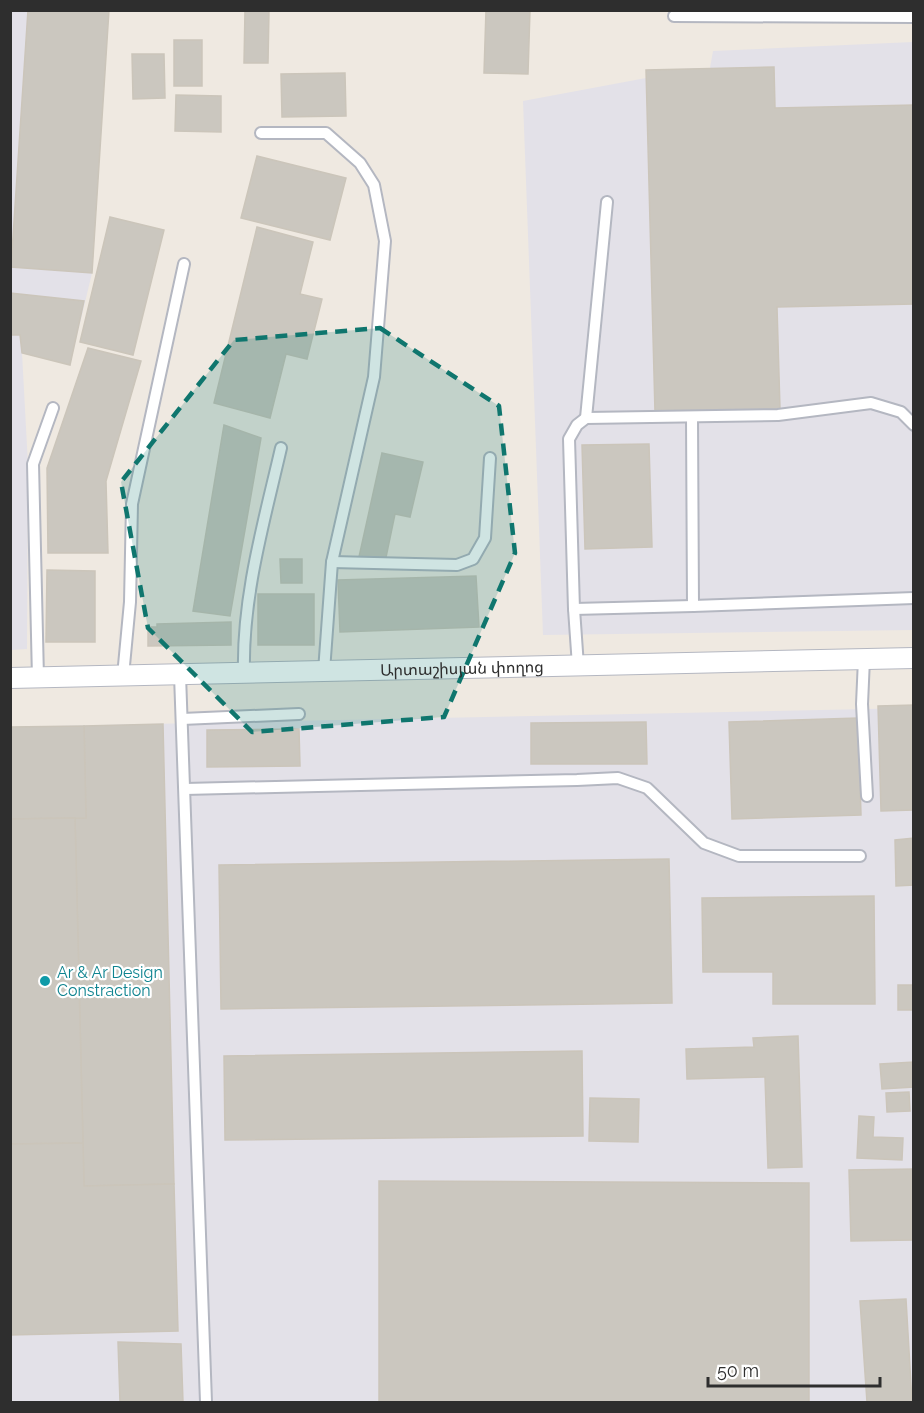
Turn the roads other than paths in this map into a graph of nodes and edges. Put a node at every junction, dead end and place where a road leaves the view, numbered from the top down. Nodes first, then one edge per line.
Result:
1 (674, 16) dead end
2 (914, 17) edge
3 (261, 133) dead end
4 (607, 202) dead end
5 (184, 264) dead end
6 (53, 408) dead end
7 (692, 417) junction
8 (586, 418) junction
9 (914, 425) edge
10 (281, 448) dead end
11 (490, 458) dead end
12 (332, 562) junction
13 (914, 598) edge
14 (693, 606) junction
15 (574, 609) junction
16 (914, 658) edge
17 (864, 659) junction
18 (578, 666) junction
19 (324, 671) junction
20 (244, 673) junction
21 (180, 675) junction
22 (123, 676) junction
23 (10, 678) edge
24 (38, 678) junction
25 (299, 714) dead end
26 (182, 719) junction
27 (185, 789) junction
28 (867, 796) dead end
29 (860, 856) dead end
30 (206, 1402) edge

1 - 2 lane
3 - 12 lane
4 - 8 lane
5 - 22 lane
6 - 24 lane
7 - 8 lane
7 - 9 lane
7 - 14 lane
8 - 15 lane
10 - 20 lane
11 - 12 lane
12 - 19 lane
13 - 14 lane
14 - 15 lane
15 - 18 lane
16 - 17 street, Արտաշիսյան փողոց
17 - 18 street, Արտաշիսյան փողոց
17 - 28 lane
18 - 19 street, Արտաշիսյան փողոց
19 - 20 street, Արտաշիսյան փողոց
20 - 21 street, Արտաշիսյան փողոց
21 - 22 street, Արտաշիսյան փողոց
21 - 26 lane
22 - 24 street, Արտաշիսյան փողոց
23 - 24 street, Արտաշիսյան փողոց
25 - 26 lane
26 - 27 lane
27 - 29 lane
27 - 30 lane

